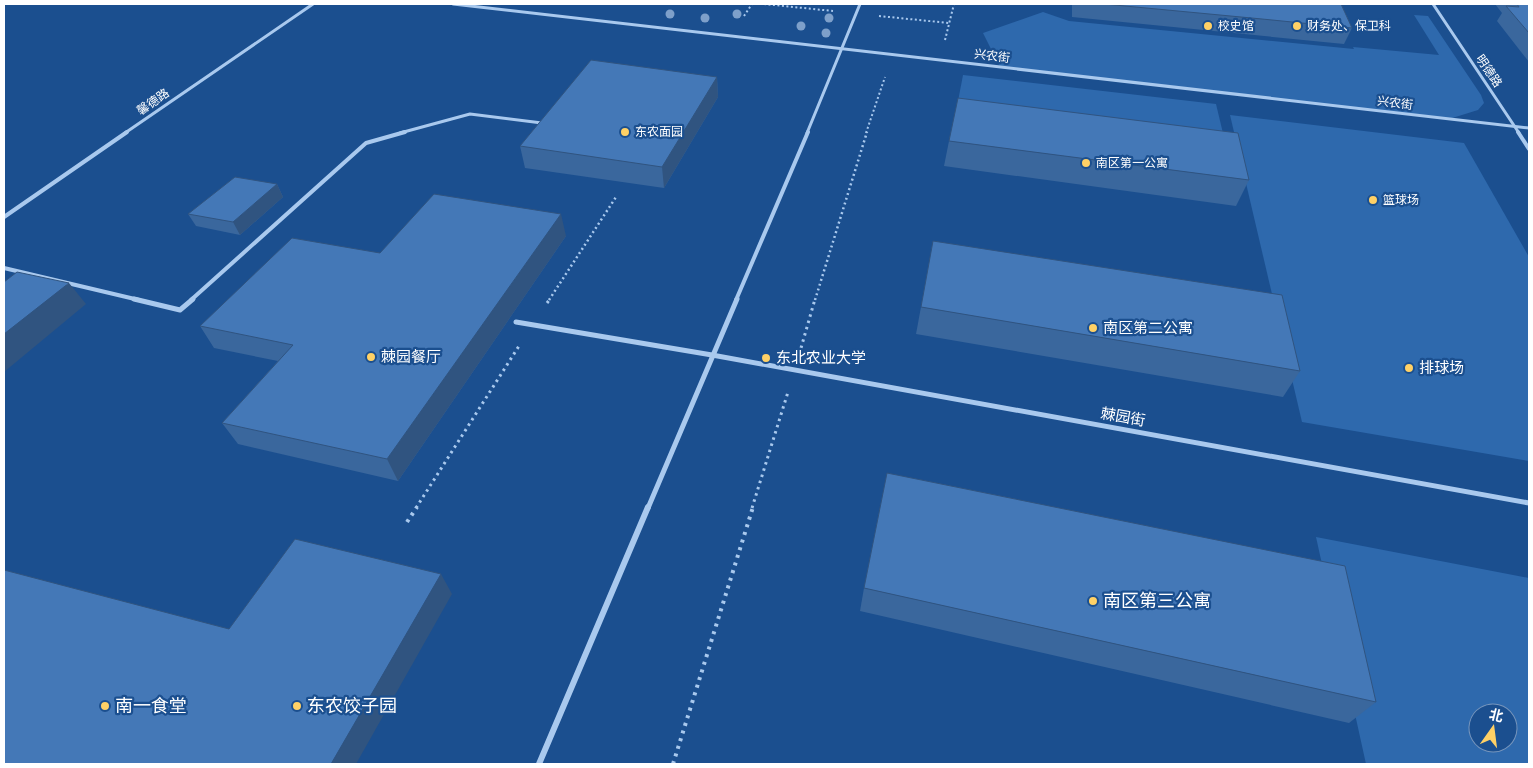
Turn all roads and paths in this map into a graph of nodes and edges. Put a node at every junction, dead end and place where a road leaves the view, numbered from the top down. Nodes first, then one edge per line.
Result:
1 (313, 4) edge
2 (453, 4) edge
3 (860, 4) edge
4 (954, 4) edge
5 (1433, 4) edge
6 (844, 49) junction
7 (892, 54) junction
8 (941, 60) junction
9 (542, 123) edge
10 (1514, 126) junction
11 (1529, 128) edge
12 (1529, 149) edge
13 (616, 197) dead end
14 (4, 217) edge
15 (4, 268) edge
16 (516, 322) dead end
17 (533, 325) junction
18 (712, 355) junction
19 (794, 370) junction
20 (1529, 503) edge
21 (407, 522) dead end
22 (539, 764) edge
23 (673, 764) edge

1 - 14 street, 馨德路
2 - 6 street, 兴农街
3 - 6 street
4 - 8 path
5 - 10 street, 明德路
6 - 7 street, 兴农街
6 - 18 street
7 - 8 street, 兴农街
7 - 19 path
8 - 10 street, 兴农街
9 - 15 street
10 - 11 street, 兴农街
10 - 12 street, 明德路
13 - 17 path
16 - 17 street, 棘园街
17 - 18 street, 棘园街
17 - 21 path
18 - 19 street, 棘园街
18 - 22 street
19 - 20 street, 棘园街
19 - 23 path

